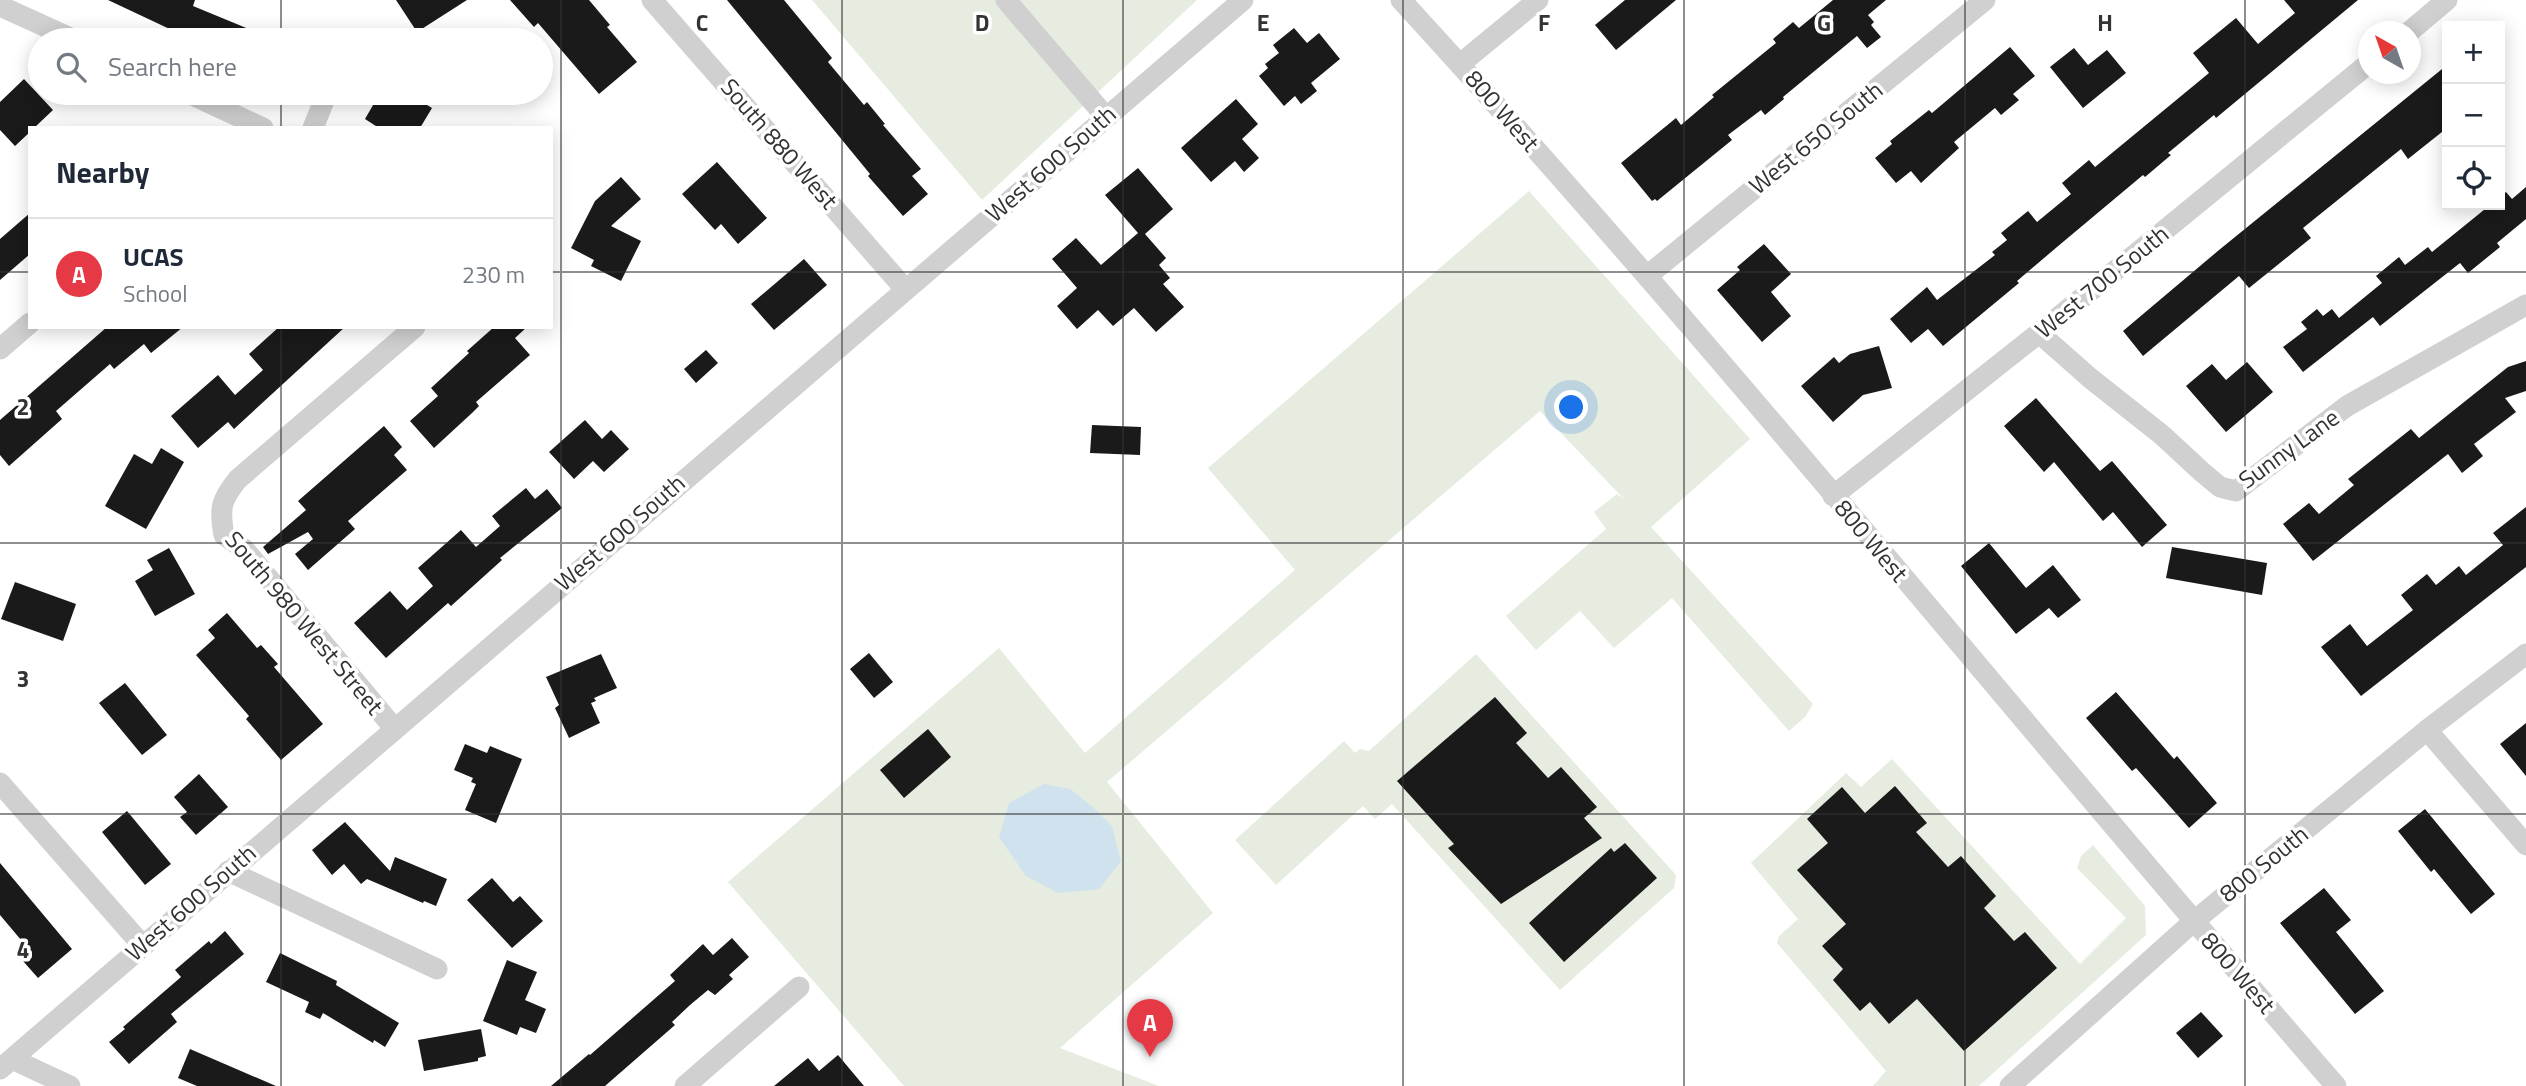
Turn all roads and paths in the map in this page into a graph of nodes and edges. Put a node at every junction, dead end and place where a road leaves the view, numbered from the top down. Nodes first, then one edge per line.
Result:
1 (652, 0) edge
2 (1006, 0) edge
3 (1243, 0) edge
4 (1401, 0) edge
5 (1538, 0) edge
6 (1984, 0) edge
7 (2447, 0) edge
8 (0, 6) edge
9 (2421, 22) edge
10 (49, 28) edge
11 (1460, 64) junction
12 (2358, 72) edge
13 (213, 105) edge
14 (322, 105) edge
15 (1106, 117) junction
16 (258, 126) edge
17 (314, 126) edge
18 (1647, 276) junction
19 (905, 289) junction
20 (2526, 305) edge
21 (28, 325) edge
22 (413, 329) edge
23 (2039, 333) junction
24 (0, 349) edge
25 (1833, 496) junction
26 (2526, 654) edge
27 (394, 728) junction
28 (2427, 730) junction
29 (0, 783) edge
30 (2526, 845) edge
31 (228, 871) junction
32 (2193, 922) junction
33 (142, 945) junction
34 (437, 969) dead end
35 (799, 987) dead end
36 (6, 1064) edge
37 (70, 1086) edge
38 (685, 1086) edge
39 (2010, 1086) edge
40 (2336, 1086) edge

1 - 19 street, South 880 West
2 - 15 street
3 - 15 street, West 600 South
4 - 11 street, 800 West
5 - 11 street
6 - 18 street, West 650 South
7 - 9 street
8 - 10 street
11 - 18 street, 800 West
12 - 23 street, West 700 South
13 - 16 street
14 - 17 street
15 - 19 street, West 600 South
18 - 25 street, 800 West
19 - 27 street, West 600 South
20 - 23 street, Sunny Lane
21 - 24 street
22 - 27 street, South 980 West Street
23 - 25 street, West 700 South
25 - 32 street, 800 West
26 - 28 street, 800 South
27 - 31 street, West 600 South
28 - 30 street
28 - 32 street, 800 South
29 - 33 street
31 - 33 street, West 600 South
31 - 34 street
32 - 39 street, 800 South
32 - 40 street, 800 West
33 - 36 street, West 600 South
35 - 38 street
36 - 37 street

